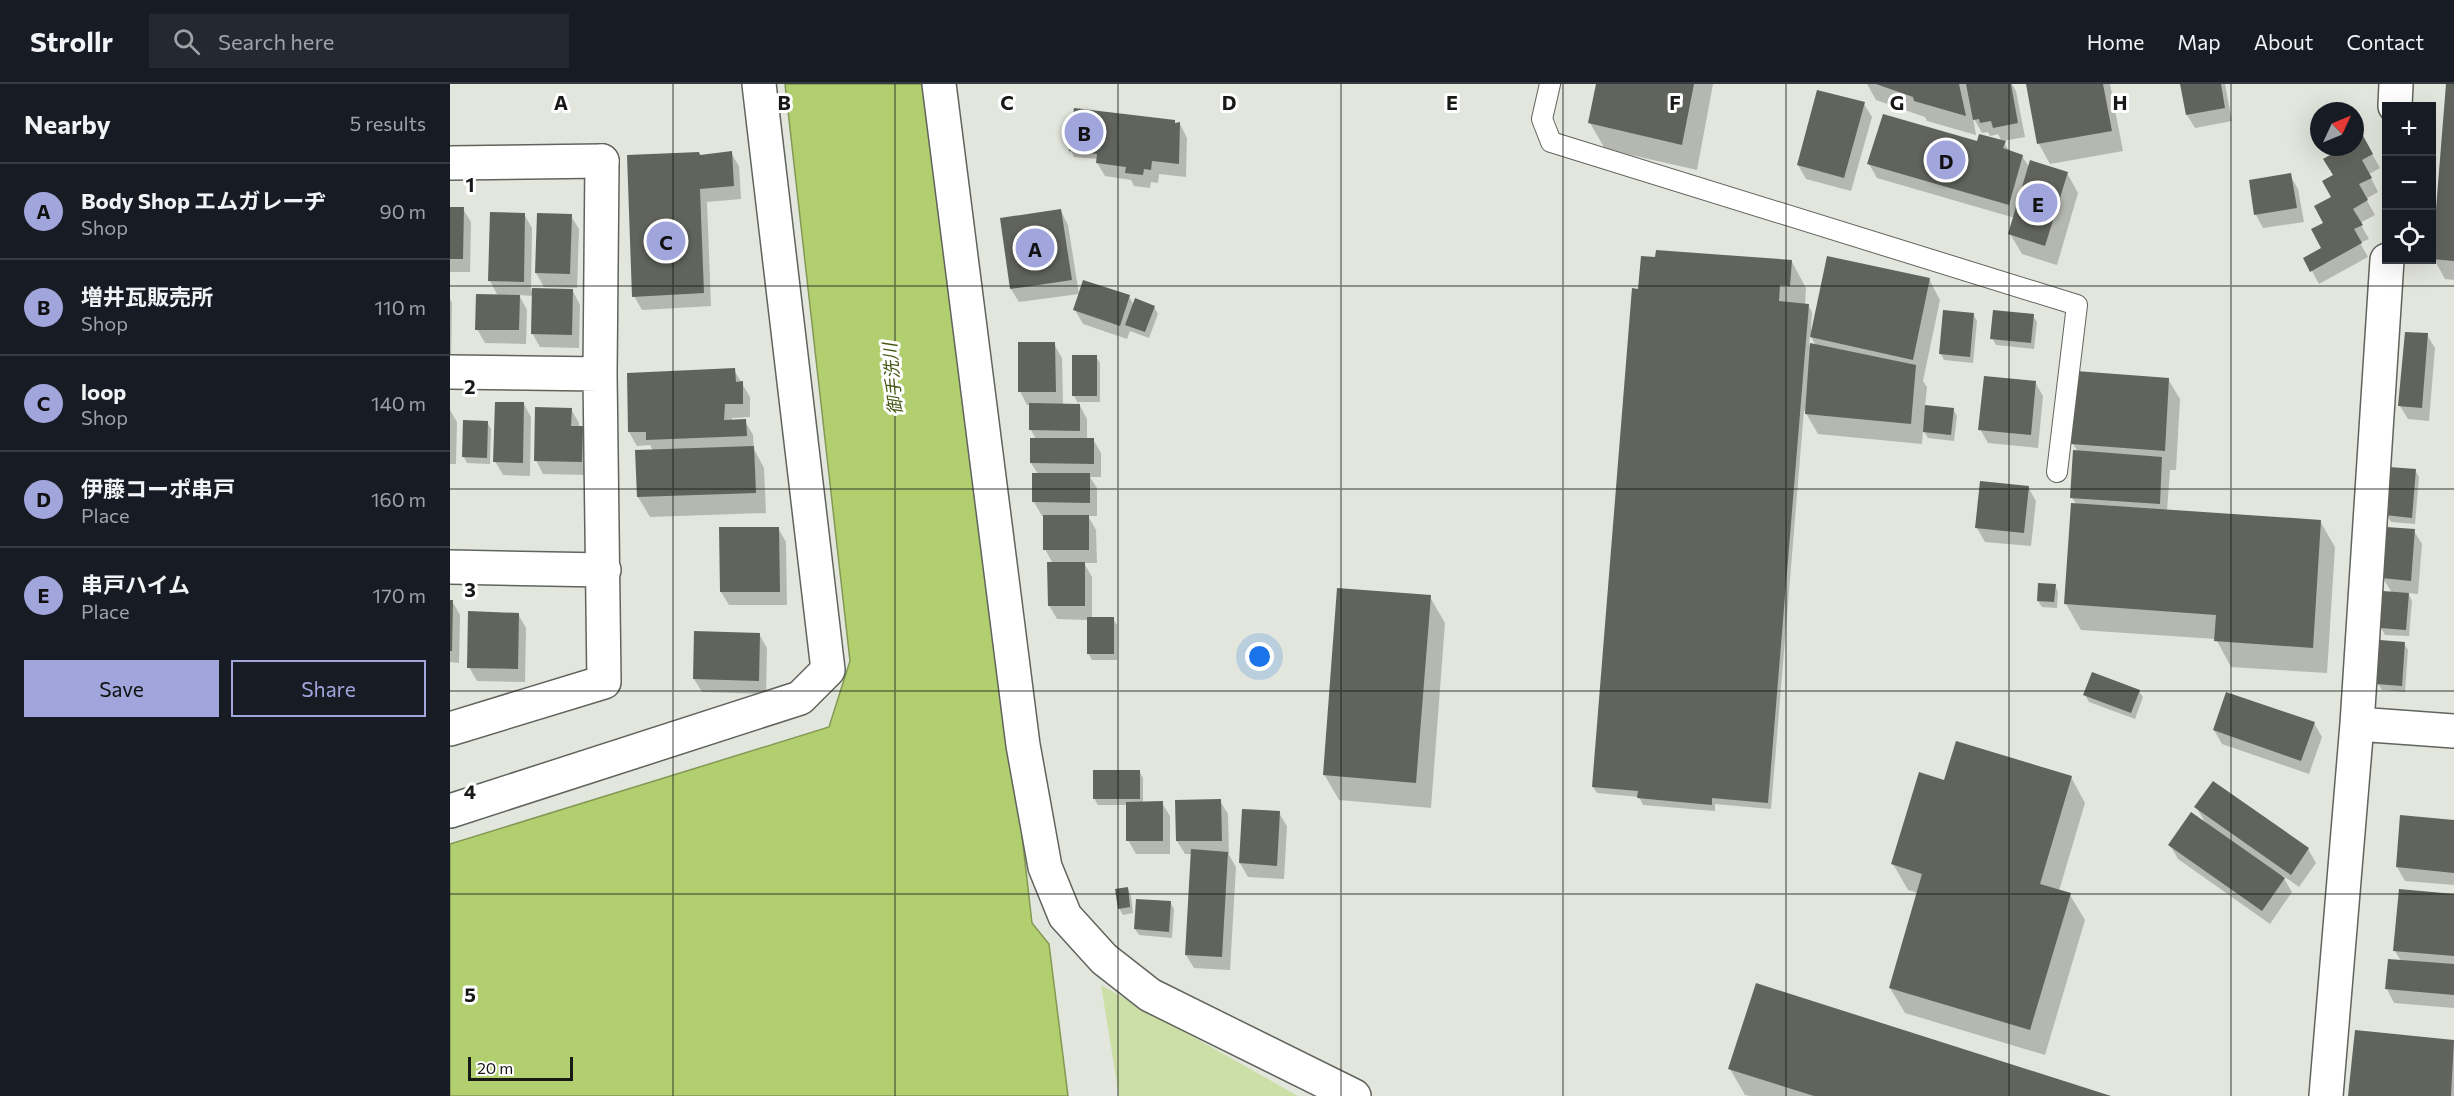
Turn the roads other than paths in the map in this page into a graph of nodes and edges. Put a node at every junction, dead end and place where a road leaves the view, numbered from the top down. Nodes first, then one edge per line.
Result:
1 (759, 84) edge
2 (939, 84) edge
3 (1550, 84) edge
4 (2396, 84) edge
5 (2395, 102) edge
6 (450, 163) edge
7 (2386, 264) edge
8 (450, 372) edge
9 (600, 374) junction
10 (2057, 472) dead end
11 (450, 567) edge
12 (604, 570) junction
13 (2357, 724) junction
14 (450, 729) edge
15 (2454, 731) edge
16 (450, 811) edge
17 (1354, 1096) edge
18 (2326, 1096) edge

1 - 16 street
2 - 17 street
3 - 10 lane
4 - 5 street
6 - 9 street
7 - 13 street
8 - 9 street
9 - 12 street
11 - 12 street
12 - 14 street
13 - 15 street
13 - 18 street

